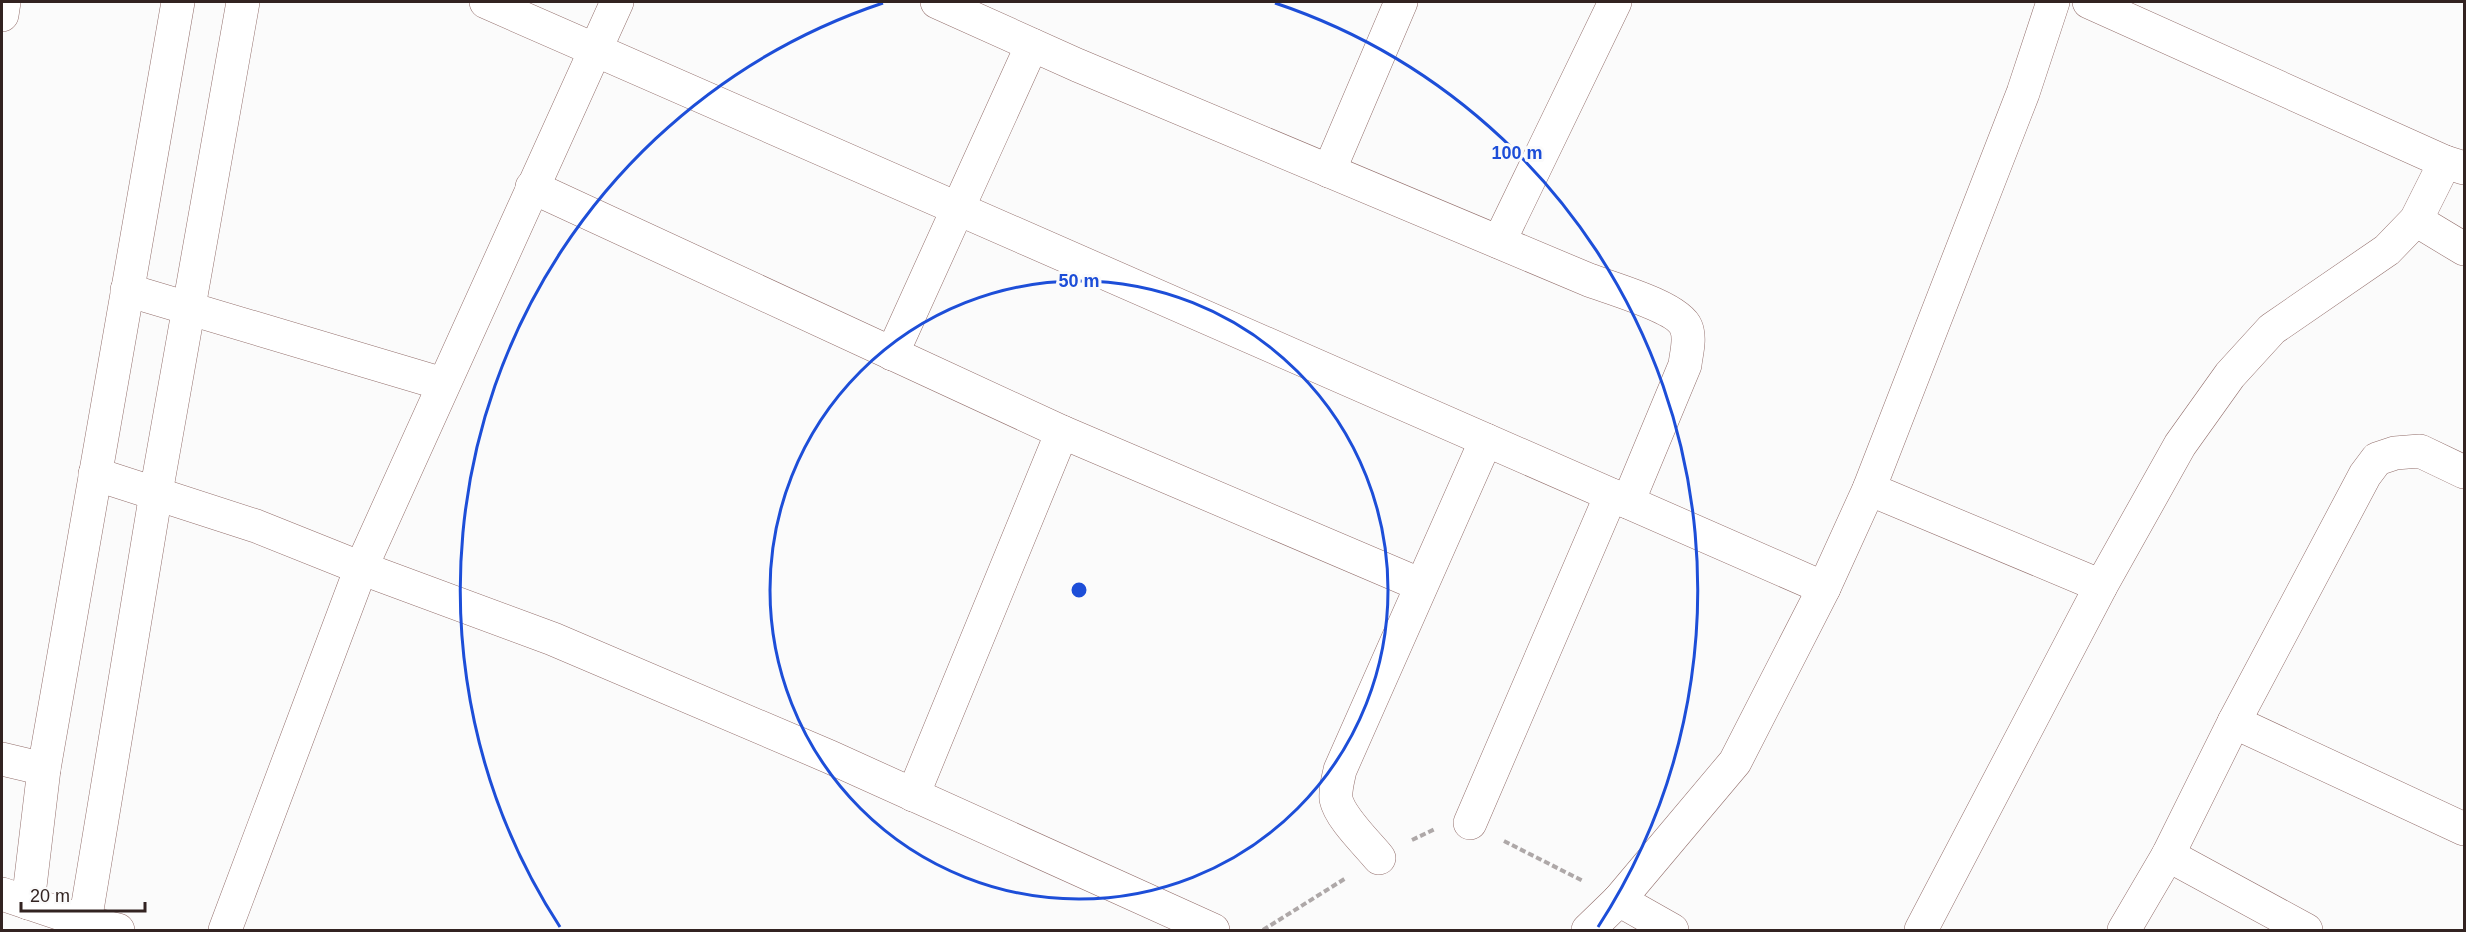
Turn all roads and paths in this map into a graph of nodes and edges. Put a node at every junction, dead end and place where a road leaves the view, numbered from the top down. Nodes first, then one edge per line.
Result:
1 (4, 2) edge
2 (178, 2) edge
3 (243, 2) edge
4 (486, 2) edge
5 (617, 2) edge
6 (937, 2) edge
7 (1401, 2) edge
8 (1615, 2) edge
9 (2053, 2) edge
10 (2089, 2) edge
11 (2, 15) edge
12 (1032, 45) junction
13 (594, 49) junction
14 (2455, 165) edge
15 (1329, 171) junction
16 (532, 187) junction
17 (957, 208) junction
18 (2416, 220) junction
19 (1499, 242) junction
20 (2464, 249) edge
21 (128, 290) junction
22 (190, 307) junction
23 (892, 354) junction
24 (443, 384) junction
25 (1062, 432) junction
26 (1486, 440) junction
27 (2464, 472) edge
28 (95, 474) junction
29 (1869, 489) junction
30 (156, 493) junction
31 (1619, 499) junction
32 (361, 568) junction
33 (1421, 585) junction
34 (2101, 586) junction
35 (1824, 588) junction
36 (2234, 722) junction
37 (2, 759) edge
38 (44, 769) junction
39 (913, 795) junction
40 (1470, 823) junction
41 (2464, 829) edge
42 (2168, 855) junction
43 (1379, 858) junction
44 (1619, 900) junction
45 (45, 912) edge
46 (118, 930) edge
47 (225, 930) edge
48 (1213, 930) edge
49 (1263, 930) edge
50 (1588, 930) edge
51 (1672, 930) edge
52 (1921, 930) edge
53 (2124, 930) edge
54 (2306, 930) edge

1 - 11 street
2 - 21 street
3 - 22 street
4 - 13 street
5 - 13 street
6 - 12 street
7 - 15 street
8 - 19 street
9 - 29 street
10 - 14 street
12 - 15 street
12 - 17 street
13 - 16 street
13 - 17 street
14 - 18 street
15 - 19 street
16 - 23 street
16 - 24 street
17 - 23 street
17 - 26 street
18 - 20 street
18 - 34 street
19 - 31 street
21 - 22 street
21 - 28 street
22 - 24 street
22 - 30 street
23 - 25 street
24 - 32 street
25 - 33 street
25 - 39 street
26 - 31 street
26 - 33 street
27 - 36 street
28 - 30 street
28 - 38 street
29 - 34 street
29 - 35 street
30 - 32 street
30 - 45 street
31 - 35 street
31 - 40 street
32 - 39 street
32 - 47 street
33 - 43 street
34 - 52 street
35 - 44 street
36 - 41 street
36 - 42 street
37 - 38 street
38 - 45 street
39 - 48 street
40 - 43 path
40 - 44 path
42 - 53 street
42 - 54 street
43 - 49 path
44 - 50 street
44 - 51 street
45 - 46 street

